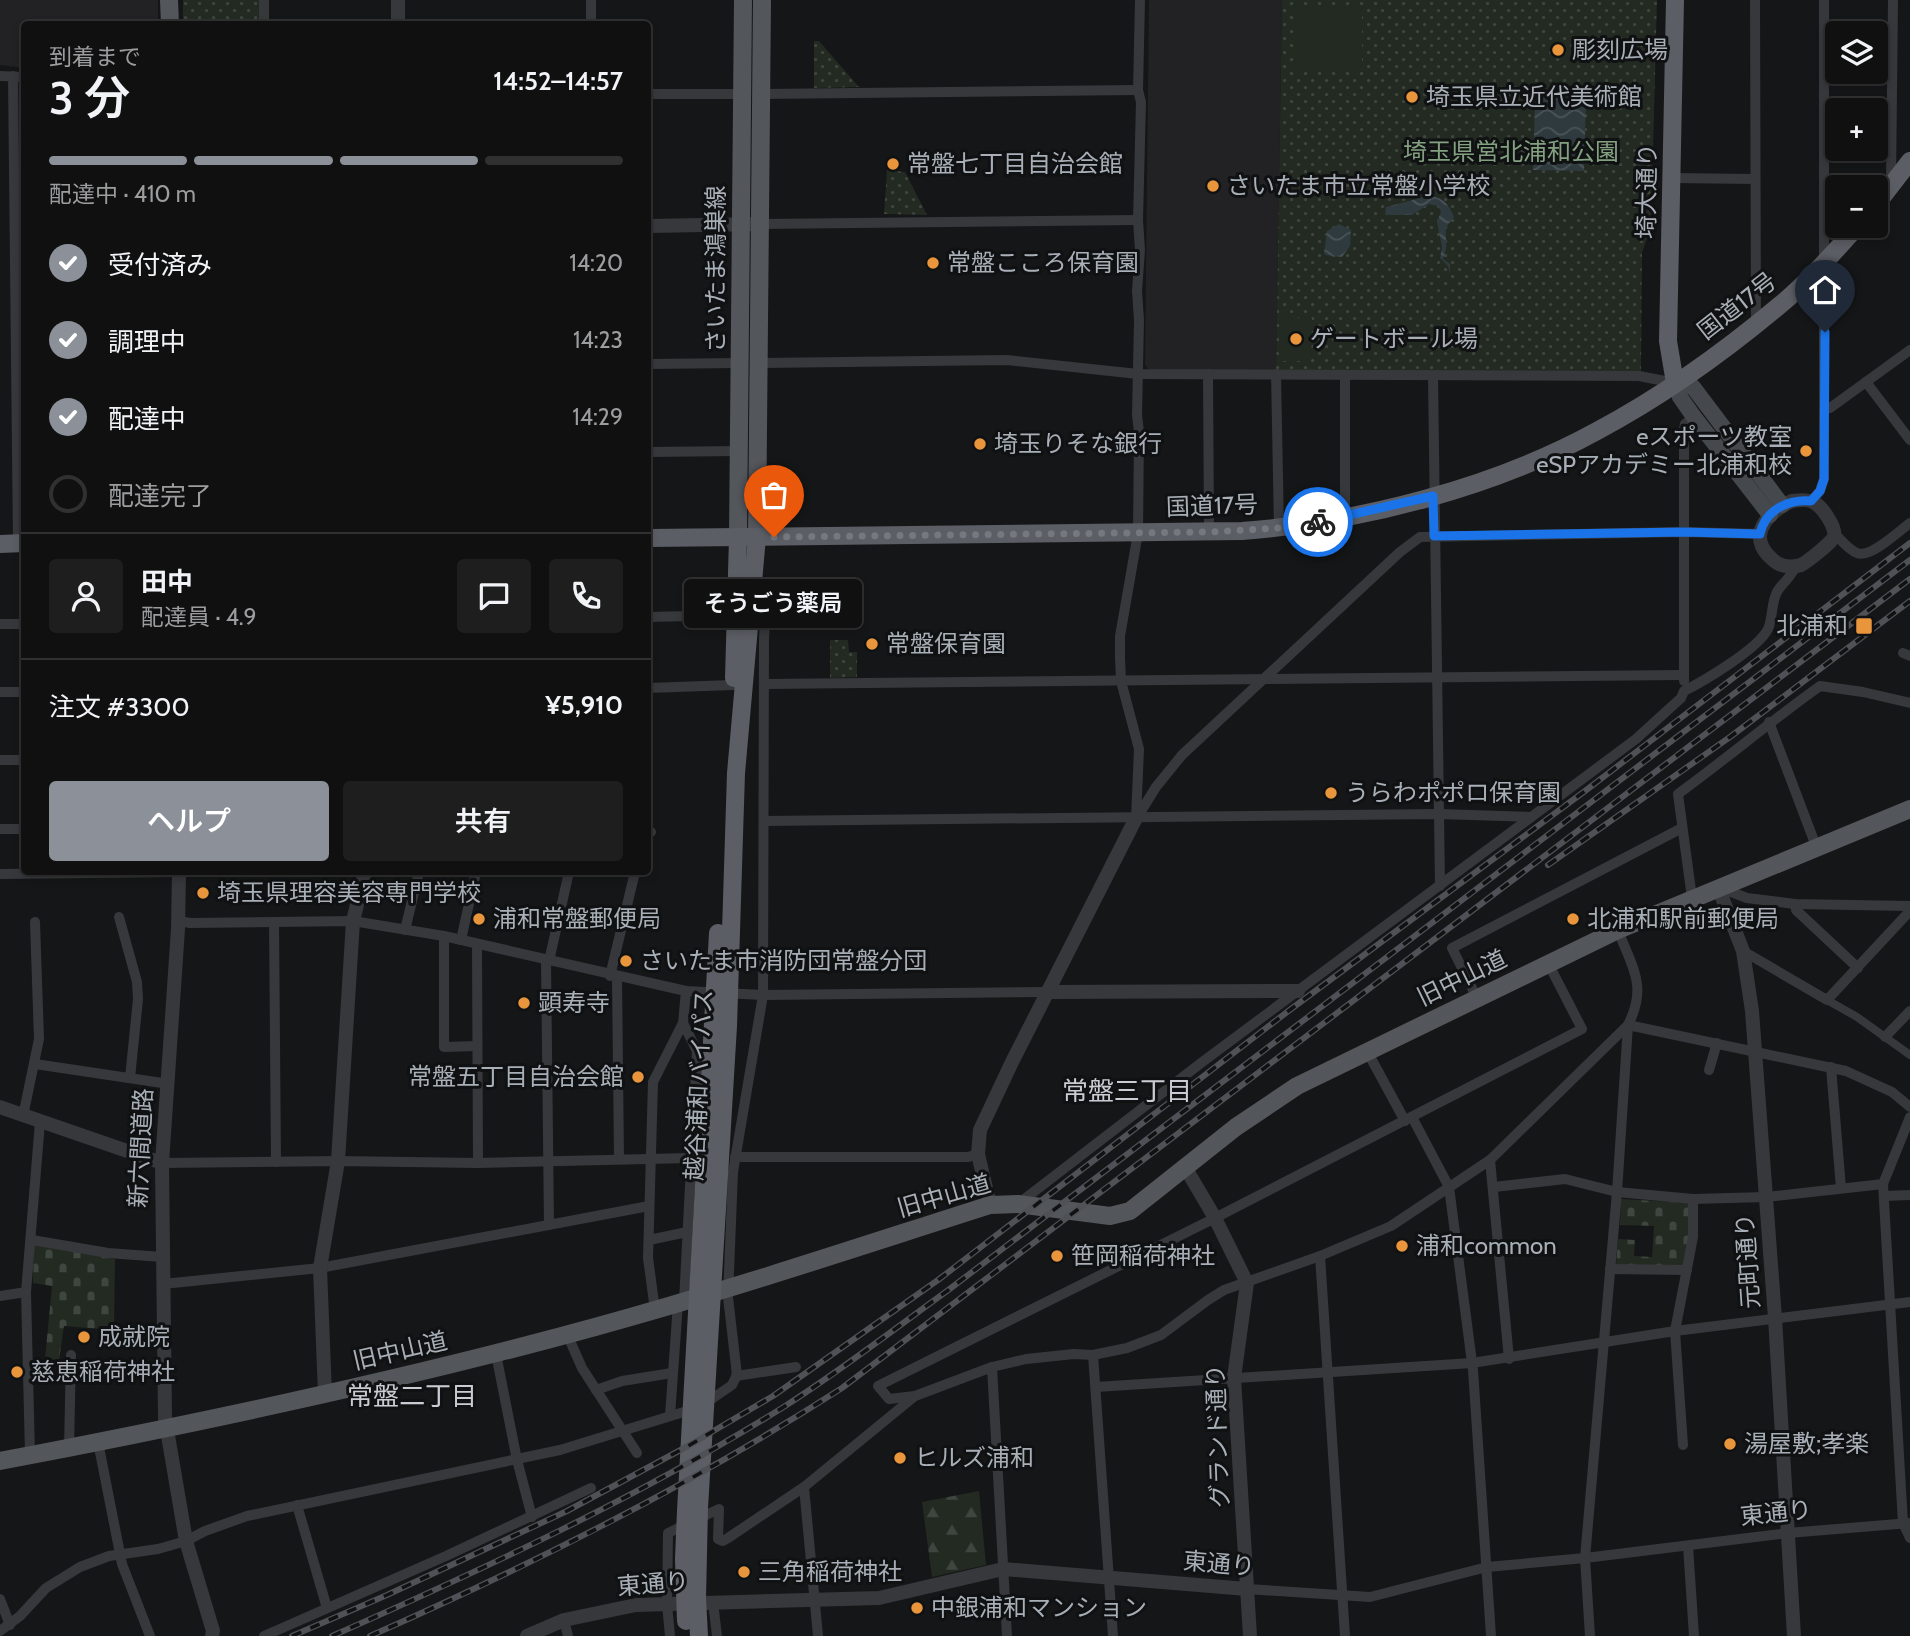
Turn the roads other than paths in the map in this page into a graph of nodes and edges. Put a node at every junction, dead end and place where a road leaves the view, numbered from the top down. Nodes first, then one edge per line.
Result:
1 (169, 0) edge
2 (264, 0) edge
3 (398, 0) edge
4 (591, 0) edge
5 (743, 0) edge
6 (762, 0) edge
7 (1140, 0) edge
8 (1675, 0) edge
9 (1755, 0) edge
10 (1824, 0) edge
11 (1893, 0) edge
12 (170, 21) edge
13 (264, 21) edge
14 (398, 21) edge
15 (591, 21) edge
16 (0, 76) edge
17 (19, 76) edge
18 (1138, 90) junction
19 (651, 94) edge
20 (743, 94) junction
21 (761, 94) junction
22 (1910, 161) edge
23 (1672, 178) junction
24 (1755, 178) junction
25 (1891, 186) junction
26 (1888, 190) edge
27 (1138, 220) junction
28 (761, 223) junction
29 (741, 224) junction
30 (651, 226) edge
31 (20, 236) edge
32 (1847, 238) edge
33 (1825, 262) junction
34 (1756, 324) junction
35 (1910, 350) edge
36 (740, 363) junction
37 (759, 363) junction
38 (651, 364) edge
39 (20, 370) edge
40 (1138, 374) junction
41 (1208, 374) junction
42 (1276, 374) junction
43 (1345, 376) junction
44 (1433, 376) junction
45 (1866, 382) junction
46 (1675, 383) junction
47 (1825, 408) junction
48 (1694, 417) junction
49 (1910, 440) edge
50 (651, 452) edge
51 (739, 452) junction
52 (20, 458) edge
53 (1433, 496) junction
54 (1811, 501) junction
55 (1776, 510) junction
56 (1345, 517) junction
57 (1910, 523) edge
58 (1279, 528) junction
59 (1209, 532) junction
60 (1684, 532) junction
61 (1139, 533) junction
62 (1760, 534) junction
63 (1835, 534) junction
64 (1434, 536) junction
65 (757, 537) junction
66 (651, 538) edge
67 (738, 538) junction
68 (14, 543) edge
69 (1796, 566) junction
70 (736, 615) junction
71 (651, 617) edge
72 (768, 617) dead end
73 (0, 624) edge
74 (21, 624) edge
75 (1684, 675) junction
76 (1437, 678) junction
77 (1261, 680) junction
78 (1121, 681) junction
79 (764, 684) junction
80 (733, 685) junction
81 (651, 688) edge
82 (1684, 691) junction
83 (0, 692) edge
84 (21, 692) edge
85 (1910, 703) edge
86 (1769, 722) junction
87 (0, 760) edge
88 (21, 760) edge
89 (1910, 809) edge
90 (1439, 814) junction
91 (1531, 817) junction
92 (1136, 818) junction
93 (764, 821) junction
94 (1682, 828) junction
95 (0, 829) edge
96 (21, 829) edge
97 (1816, 846) junction
98 (0, 874) edge
99 (21, 874) edge
100 (179, 875) edge
101 (364, 875) edge
102 (418, 875) edge
103 (475, 875) edge
104 (568, 875) edge
105 (634, 875) edge
106 (1440, 886) junction
107 (1718, 887) junction
108 (1692, 898) junction
109 (1795, 904) junction
110 (1910, 906) edge
111 (1910, 912) edge
112 (119, 917) dead end
113 (179, 921) junction
114 (353, 921) junction
115 (35, 922) dead end
116 (274, 922) junction
117 (405, 930) junction
118 (1618, 930) junction
119 (444, 936) junction
120 (461, 940) junction
121 (477, 944) junction
122 (1742, 951) junction
123 (547, 961) junction
124 (1548, 962) junction
125 (1857, 968) junction
126 (614, 976) junction
127 (686, 991) junction
128 (1298, 991) junction
129 (1049, 992) junction
130 (721, 994) junction
131 (763, 995) junction
132 (1477, 998) junction
133 (1827, 1000) junction
134 (1910, 1011) edge
135 (683, 1023) junction
136 (721, 1025) junction
137 (1628, 1025) junction
138 (1885, 1038) junction
139 (1717, 1043) junction
140 (477, 1046) junction
141 (1755, 1050) junction
142 (1367, 1051) junction
143 (1910, 1055) edge
144 (35, 1064) junction
145 (1831, 1067) junction
146 (1709, 1070) dead end
147 (130, 1078) junction
148 (169, 1084) junction
149 (0, 1107) edge
150 (1910, 1107) edge
151 (23, 1116) junction
152 (1910, 1117) edge
153 (1409, 1119) junction
154 (40, 1122) junction
155 (978, 1154) junction
156 (735, 1157) junction
157 (691, 1158) junction
158 (619, 1159) junction
159 (650, 1159) junction
160 (1490, 1160) junction
161 (338, 1161) junction
162 (276, 1162) junction
163 (550, 1162) junction
164 (162, 1163) junction
165 (478, 1163) junction
166 (1185, 1167) junction
167 (1449, 1187) junction
168 (1494, 1187) junction
169 (1841, 1188) junction
170 (1884, 1190) junction
171 (1617, 1192) junction
172 (1910, 1195) edge
173 (1766, 1197) junction
174 (1693, 1199) junction
175 (1022, 1204) junction
176 (990, 1205) junction
177 (649, 1206) junction
178 (1215, 1218) junction
179 (549, 1225) junction
180 (687, 1232) junction
181 (32, 1240) junction
182 (649, 1240) junction
183 (1320, 1256) junction
184 (162, 1257) junction
185 (320, 1268) junction
186 (1610, 1269) junction
187 (1686, 1270) junction
188 (1247, 1283) junction
189 (163, 1284) junction
190 (729, 1288) junction
191 (26, 1292) junction
192 (0, 1296) edge
193 (1910, 1301) edge
194 (681, 1302) junction
195 (1890, 1304) junction
196 (655, 1310) junction
197 (1775, 1318) junction
198 (1675, 1331) junction
199 (567, 1334) junction
200 (1603, 1342) junction
201 (496, 1354) junction
202 (71, 1355) dead end
203 (1093, 1355) junction
204 (1509, 1359) junction
205 (1472, 1363) junction
206 (796, 1367) dead end
207 (992, 1367) junction
208 (672, 1373) junction
209 (1328, 1373) junction
210 (736, 1377) junction
211 (1234, 1378) junction
212 (1096, 1387) junction
213 (596, 1390) junction
214 (325, 1394) junction
215 (915, 1396) junction
216 (670, 1416) junction
217 (166, 1428) junction
218 (622, 1430) junction
219 (98, 1442) junction
220 (1683, 1445) dead end
221 (69, 1448) junction
222 (637, 1453) dead end
223 (30, 1455) junction
224 (517, 1460) junction
225 (0, 1461) edge
226 (804, 1487) junction
227 (591, 1488) dead end
228 (296, 1505) junction
229 (532, 1517) junction
230 (1906, 1523) edge
231 (1788, 1533) junction
232 (1910, 1538) edge
233 (186, 1541) junction
234 (1688, 1546) junction
235 (121, 1554) junction
236 (1585, 1558) junction
237 (1487, 1567) junction
238 (1003, 1569) junction
239 (1109, 1577) junction
240 (1247, 1589) junction
241 (1343, 1596) junction
242 (0, 1599) edge
243 (815, 1600) junction
244 (713, 1602) junction
245 (667, 1604) junction
246 (327, 1608) junction
247 (564, 1620) junction
248 (5, 1628) edge
249 (150, 1636) edge
250 (212, 1636) edge
251 (264, 1636) edge
252 (527, 1636) edge
253 (568, 1636) edge
254 (670, 1636) edge
255 (688, 1636) edge
256 (699, 1636) edge
257 (716, 1636) edge
258 (818, 1636) edge
259 (1007, 1636) edge
260 (1113, 1636) edge
261 (1250, 1636) edge
262 (1345, 1636) edge
263 (1491, 1636) edge
264 (1590, 1636) edge
265 (1694, 1636) edge
266 (1794, 1636) edge

1 - 12 main road
2 - 13 street
3 - 14 street
4 - 15 street
5 - 20 main road, さいたま鴻巣線
6 - 21 main road, さいたま鴻巣線
7 - 18 street
8 - 23 highway, 埼大通り
9 - 24 street
10 - 33 street
11 - 25 street
16 - 17 street
17 - 31 street
18 - 21 street
18 - 27 street
19 - 20 street
20 - 29 main road, さいたま鴻巣線
21 - 28 main road, さいたま鴻巣線
22 - 25 highway
23 - 24 street
23 - 46 highway, 埼大通り
24 - 34 street
25 - 26 highway
27 - 28 street
27 - 40 street
28 - 29 street
28 - 37 main road, さいたま鴻巣線
29 - 30 street
29 - 36 main road, さいたま鴻巣線
31 - 39 street
32 - 33 highway, 国道17号
33 - 34 highway, 国道17号
33 - 47 street
34 - 46 highway, 国道17号
35 - 45 street
36 - 38 street
36 - 51 main road, さいたま鴻巣線
37 - 40 street
37 - 65 main road, さいたま鴻巣線
39 - 52 street
40 - 41 street
40 - 61 street
41 - 42 street
41 - 59 street
42 - 43 street
42 - 58 street
43 - 44 street
43 - 56 street
44 - 46 street
44 - 53 street
45 - 47 street
45 - 49 street
46 - 48 main road
46 - 53 highway, 国道17号
46 - 55 main road
47 - 54 street
48 - 55 main road
48 - 60 street
50 - 51 street
51 - 67 main road, さいたま鴻巣線
52 - 68 street
53 - 56 highway, 国道17号
53 - 64 street
54 - 55 street
54 - 63 street
55 - 62 street
56 - 58 highway, 国道17号
57 - 63 street
58 - 59 highway, 国道17号
59 - 61 highway, 国道17号
60 - 62 street
60 - 64 street
60 - 75 street
61 - 65 highway, 国道17号
61 - 78 street
62 - 69 street
63 - 69 street
64 - 76 street
64 - 77 street
65 - 67 highway, 国道17号
65 - 130 highway, 越谷浦和バイパス
66 - 67 highway, 国道17号
67 - 70 highway, 越谷浦和バイパス
69 - 82 street
70 - 71 street
70 - 80 highway, 越谷浦和バイパス
72 - 79 street
73 - 74 street
75 - 76 street
75 - 82 street
76 - 77 street
76 - 90 street
77 - 78 street
77 - 92 street
78 - 79 street
78 - 92 street
79 - 93 street
80 - 81 street
80 - 130 highway, 越谷浦和バイパス
82 - 91 street
83 - 84 street
85 - 86 street
86 - 94 street
86 - 97 street
87 - 88 street
89 - 97 main road, 旧中山道
90 - 91 street
90 - 92 street
90 - 106 street
91 - 106 street
92 - 93 street
92 - 129 street
93 - 131 street
94 - 108 street
94 - 132 street
95 - 96 street
97 - 107 main road, 旧中山道
98 - 99 street
100 - 113 street, 新六間道路
101 - 114 street
102 - 117 street
103 - 120 street
104 - 123 street
105 - 126 street
106 - 128 street
107 - 108 main road, 旧中山道
107 - 109 street
107 - 122 street, 元町通り
108 - 118 main road, 旧中山道
109 - 110 street
109 - 125 street
111 - 125 street
112 - 147 street
113 - 116 street
113 - 148 street, 新六間道路
114 - 116 street
114 - 117 street
114 - 161 street
115 - 144 street
116 - 162 street
117 - 119 street
118 - 124 main road, 旧中山道
118 - 137 street
119 - 120 street
119 - 140 street
120 - 121 street
121 - 123 street
121 - 140 street
122 - 133 street
122 - 141 street, 元町通り
123 - 126 street
123 - 163 street
124 - 132 main road, 旧中山道
124 - 153 street
125 - 133 street
126 - 127 street
126 - 158 street
127 - 130 street
127 - 135 street
128 - 129 street
128 - 175 street
129 - 131 street
129 - 155 street
130 - 131 street
130 - 136 highway, 越谷浦和バイパス
131 - 156 street
132 - 142 main road, 旧中山道
133 - 138 street
134 - 138 street
135 - 157 street
135 - 159 street
136 - 255 highway, 越谷浦和バイパス
136 - 256 highway, 越谷浦和バイパス
137 - 139 street
137 - 160 street
137 - 171 street
138 - 143 street
139 - 141 street
139 - 146 street
140 - 165 street
141 - 145 street
141 - 173 street, 元町通り
142 - 153 street
142 - 166 main road, 旧中山道
144 - 147 street
144 - 151 street
145 - 150 street
145 - 169 street
147 - 148 street
148 - 164 street, 新六間道路
149 - 151 street
151 - 154 street
152 - 170 street
153 - 167 street
153 - 178 street
154 - 164 street
154 - 181 street
155 - 156 street
155 - 176 street
156 - 190 street
157 - 159 street
157 - 180 street
158 - 159 street
158 - 163 street
159 - 177 street
160 - 167 street
160 - 168 street
161 - 162 street
161 - 165 street
161 - 185 street
162 - 164 street
163 - 165 street
163 - 179 street
164 - 184 street, 新六間道路
166 - 175 main road, 旧中山道
166 - 178 street
167 - 183 street
167 - 205 street
168 - 171 street
168 - 204 street
169 - 170 street
169 - 173 street
170 - 172 street
170 - 195 street
171 - 174 street
171 - 186 street
173 - 174 street
173 - 197 street, 元町通り
174 - 187 street
175 - 176 main road, 旧中山道
176 - 190 main road, 旧中山道
177 - 179 street
177 - 182 street
178 - 188 street
178 - 215 street
179 - 185 street
180 - 182 street
180 - 194 street
181 - 184 street
181 - 191 street
182 - 196 street
183 - 188 street
183 - 209 street
184 - 189 street, 新六間道路
185 - 189 street
185 - 214 street
186 - 187 street
186 - 200 street
187 - 198 street
188 - 203 street
188 - 211 street, グランド通り
189 - 217 street, 新六間道路
190 - 194 main road, 旧中山道
190 - 210 street
191 - 192 street
191 - 223 street
193 - 195 street
194 - 196 main road, 旧中山道
194 - 208 street
195 - 197 street
195 - 230 street
196 - 199 main road, 旧中山道
197 - 198 street
197 - 231 street, 元町通り
198 - 200 street
198 - 220 street
199 - 201 main road, 旧中山道
199 - 213 street
200 - 204 street
200 - 236 street
201 - 214 main road, 旧中山道
201 - 224 street
202 - 221 street
203 - 207 street
203 - 212 street
204 - 205 street
205 - 209 street
205 - 237 street
206 - 210 street
207 - 215 street
207 - 238 street
208 - 213 street
208 - 216 street
209 - 211 street
209 - 241 street
210 - 216 street
211 - 212 street
211 - 240 street, グランド通り
212 - 239 street
213 - 218 street
214 - 217 main road, 旧中山道
215 - 226 street
216 - 218 street
217 - 219 main road, 旧中山道
217 - 233 street, 新六間道路
218 - 222 street
218 - 224 street
219 - 221 main road, 旧中山道
219 - 235 street
221 - 223 main road, 旧中山道
223 - 225 main road, 旧中山道
224 - 228 street
224 - 229 street
226 - 243 street
226 - 245 street
227 - 229 street
228 - 233 street
228 - 246 street
229 - 246 street
230 - 231 street, 東通り
230 - 232 street
231 - 234 street, 東通り
231 - 266 street, 元町通り
233 - 235 street
233 - 250 street, 新六間道路
234 - 236 street, 東通り
234 - 265 street
235 - 248 street
235 - 249 street
236 - 237 street, 東通り
236 - 264 street
237 - 241 street, 東通り
237 - 263 street
238 - 239 street, 東通り
238 - 243 street, 東通り
238 - 259 street
239 - 240 street, 東通り
239 - 260 street
240 - 241 street, 東通り
240 - 261 street, グランド通り
241 - 262 street
242 - 248 street
243 - 244 street, 東通り
243 - 258 street
244 - 245 street, 東通り
244 - 257 street
245 - 247 street, 東通り
245 - 254 street
246 - 251 street
247 - 252 street, 東通り
247 - 253 street

